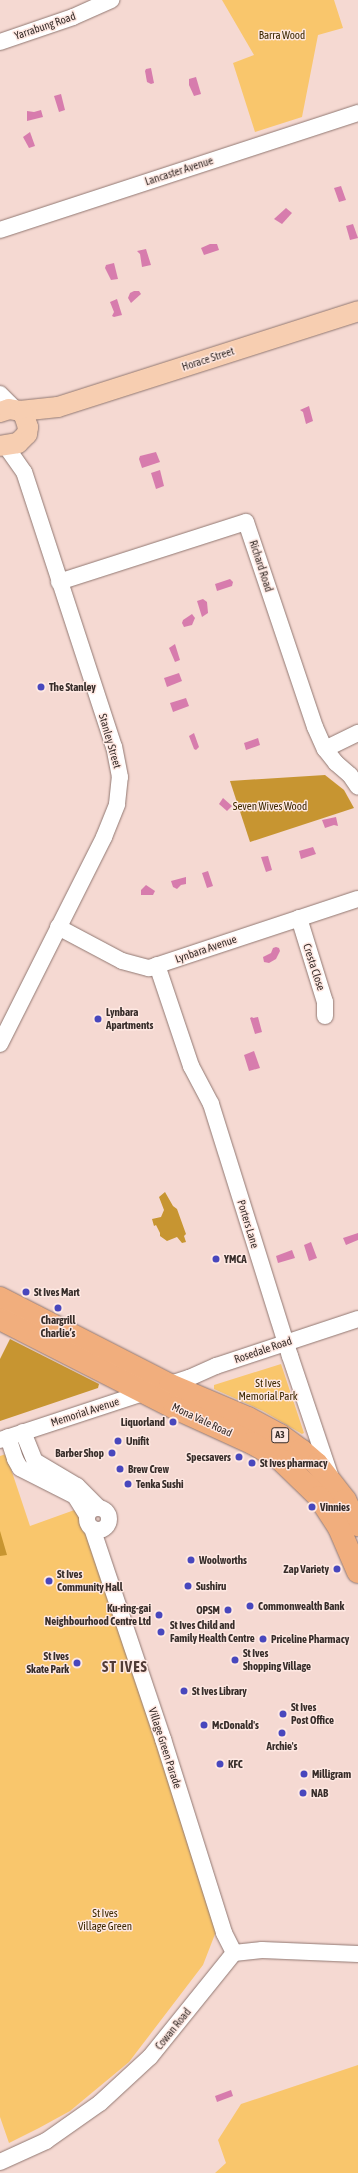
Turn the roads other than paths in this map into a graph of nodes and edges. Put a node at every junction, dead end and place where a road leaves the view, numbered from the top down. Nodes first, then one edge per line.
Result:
1 (111, 0) edge
2 (0, 42) edge
3 (358, 113) edge
4 (0, 230) edge
5 (358, 311) edge
6 (0, 394) edge
7 (58, 407) junction
8 (12, 411) edge
9 (14, 441) edge
10 (59, 582) junction
11 (358, 734) edge
12 (325, 749) junction
13 (358, 787) edge
14 (358, 899) edge
15 (299, 918) junction
16 (58, 927) junction
17 (157, 965) junction
18 (325, 1016) dead end
19 (0, 1044) edge
20 (0, 1298) edge
21 (0, 1319) edge
22 (358, 1319) edge
23 (286, 1342) junction
24 (170, 1384) junction
25 (146, 1392) junction
26 (10, 1436) edge
27 (333, 1484) junction
28 (358, 1525) edge
29 (358, 1572) edge
30 (234, 1953) junction
31 (358, 1954) edge
32 (0, 2162) edge

1 - 2 street, Yarrabung Road
3 - 4 street, Lancaster Avenue
5 - 7 main road, Horace Street
6 - 8 street
7 - 8 main road, Horace Street
7 - 9 main road, Horace Street
8 - 9 main road
9 - 10 street, Stanley Street
10 - 12 street, Richard Road
10 - 16 street, Stanley Street
11 - 12 street
12 - 13 street, Richard Road
14 - 15 street, Lynbara Avenue
15 - 17 street, Lynbara Avenue
15 - 18 street, Cresta Close
16 - 17 street, Lynbara Avenue
16 - 19 street, Stanley Street
17 - 23 street, Porters Lane
20 - 24 highway, Mona Vale Road / A3
21 - 25 highway, Mona Vale Road / A3
22 - 23 street, Rosedale Road
23 - 24 street, Rosedale Road
23 - 27 street, Porters Lane
24 - 25 street, Memorial Avenue
24 - 27 highway, Mona Vale Road / A3
25 - 26 street, Memorial Avenue
25 - 29 highway, Mona Vale Road / A3
26 - 30 street, Village Green Parade
27 - 28 highway, Mona Vale Road / A3
30 - 31 street
30 - 32 street, Cowan Road

